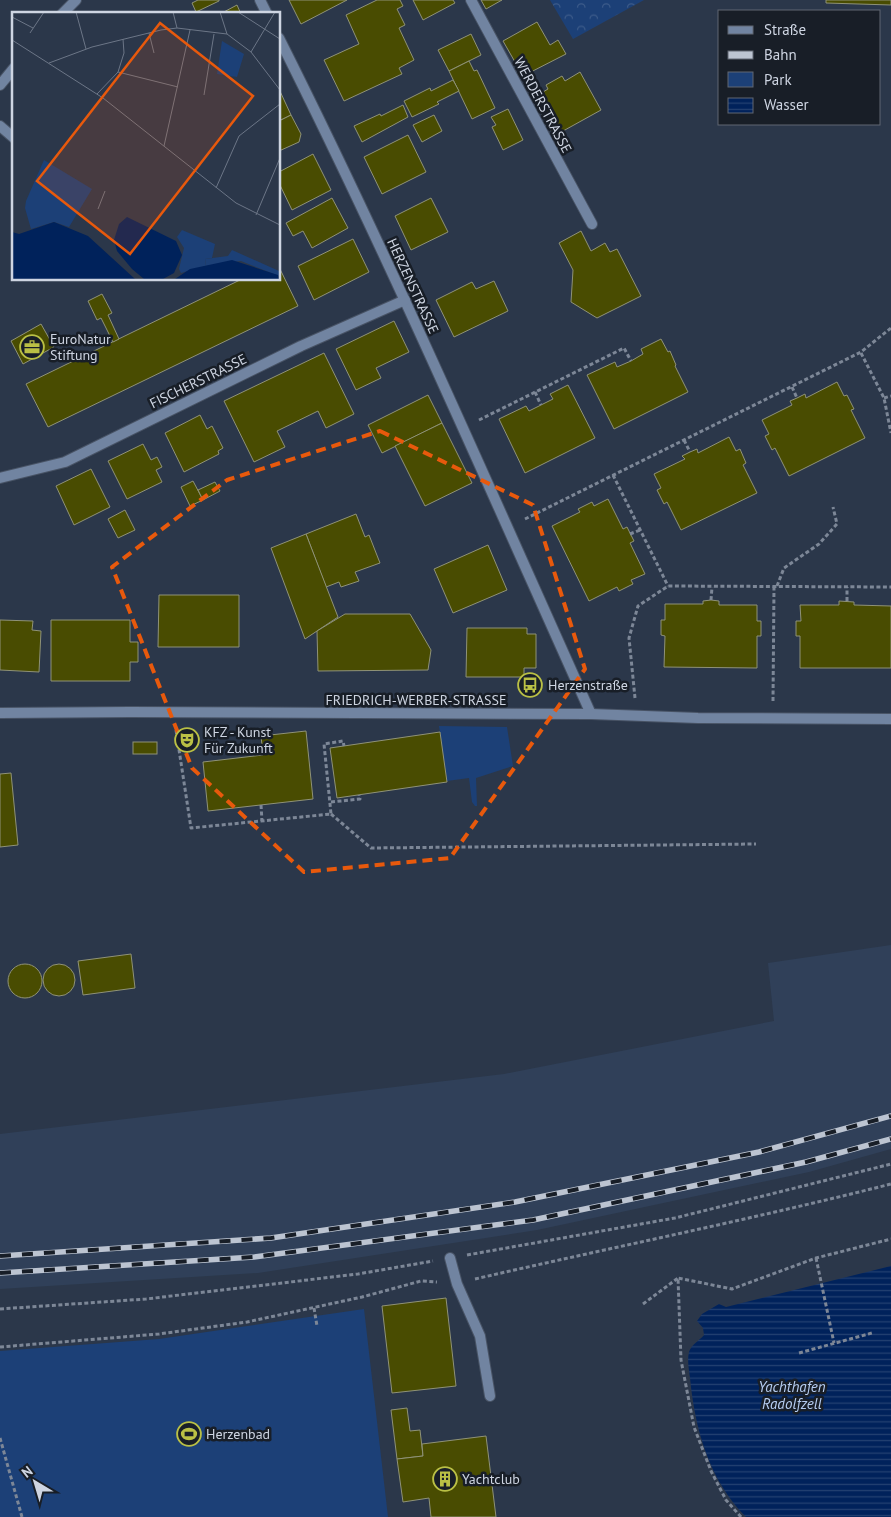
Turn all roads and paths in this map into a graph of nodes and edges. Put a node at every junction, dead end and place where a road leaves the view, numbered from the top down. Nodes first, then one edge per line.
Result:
1 (76, 0) edge
2 (260, 0) edge
3 (471, 0) edge
4 (64, 12) edge
5 (266, 12) edge
6 (280, 40) edge
7 (12, 70) edge
8 (0, 85) edge
9 (0, 126) edge
10 (12, 136) edge
11 (592, 224) dead end
12 (405, 300) junction
13 (891, 328) edge
14 (861, 352) junction
15 (630, 361) dead end
16 (792, 387) junction
17 (534, 392) junction
18 (891, 396) edge
19 (797, 398) dead end
20 (884, 398) junction
21 (541, 405) dead end
22 (463, 428) junction
23 (891, 433) edge
24 (684, 440) junction
25 (690, 452) dead end
26 (613, 475) junction
27 (0, 478) edge
28 (833, 507) dead end
29 (508, 528) junction
30 (640, 530) junction
31 (630, 534) dead end
32 (668, 586) junction
33 (712, 586) junction
34 (776, 586) junction
35 (847, 587) junction
36 (891, 587) edge
37 (711, 600) dead end
38 (846, 601) dead end
39 (173, 712) junction
40 (0, 713) edge
41 (591, 714) junction
42 (637, 716) junction
43 (773, 718) junction
44 (891, 719) edge
45 (344, 746) dead end
46 (359, 795) dead end
47 (331, 802) junction
48 (261, 805) dead end
49 (331, 814) junction
50 (262, 821) junction
51 (756, 844) dead end
52 (891, 1164) edge
53 (891, 1240) edge
54 (450, 1258) junction
55 (816, 1258) junction
56 (678, 1278) junction
57 (643, 1304) dead end
58 (314, 1308) dead end
59 (0, 1309) edge
60 (317, 1326) dead end
61 (872, 1333) dead end
62 (834, 1343) junction
63 (799, 1353) dead end
64 (490, 1396) dead end
65 (0, 1438) edge
66 (22, 1517) edge
67 (742, 1517) edge

1 - 4 street
2 - 5 street
3 - 11 street, WERDERSTRASSE
6 - 12 street, HERZENSTRASSE
7 - 8 street
9 - 10 street
12 - 22 street, HERZENSTRASSE
12 - 27 street, FISCHERSTRASSE
13 - 14 path
14 - 16 path
14 - 20 path
15 - 17 path
16 - 19 path
16 - 24 path
17 - 21 path
17 - 22 path
18 - 20 path
20 - 23 path
22 - 29 street, HERZENSTRASSE
24 - 25 path
24 - 26 path
26 - 29 path
26 - 30 path
28 - 34 path
29 - 41 street, HERZENSTRASSE
30 - 31 path
30 - 32 path
32 - 33 path
32 - 42 path
33 - 34 path
33 - 37 path
34 - 35 path
34 - 43 path
35 - 36 path
35 - 38 path
39 - 40 street, FRIEDRICH-WERBER-STRASSE
39 - 41 street, FRIEDRICH-WERBER-STRASSE
39 - 50 path
41 - 42 street, FRIEDRICH-WERBER-STRASSE
42 - 43 street, FRIEDRICH-WERBER-STRASSE
43 - 44 street, FRIEDRICH-WERBER-STRASSE
45 - 47 path
46 - 47 path
47 - 49 path
48 - 50 path
49 - 50 path
49 - 51 path
52 - 54 path
53 - 55 path
54 - 59 path
54 - 64 street
55 - 56 path
55 - 62 path
56 - 57 path
56 - 67 path
58 - 60 path
61 - 62 path
62 - 63 path
65 - 66 path

